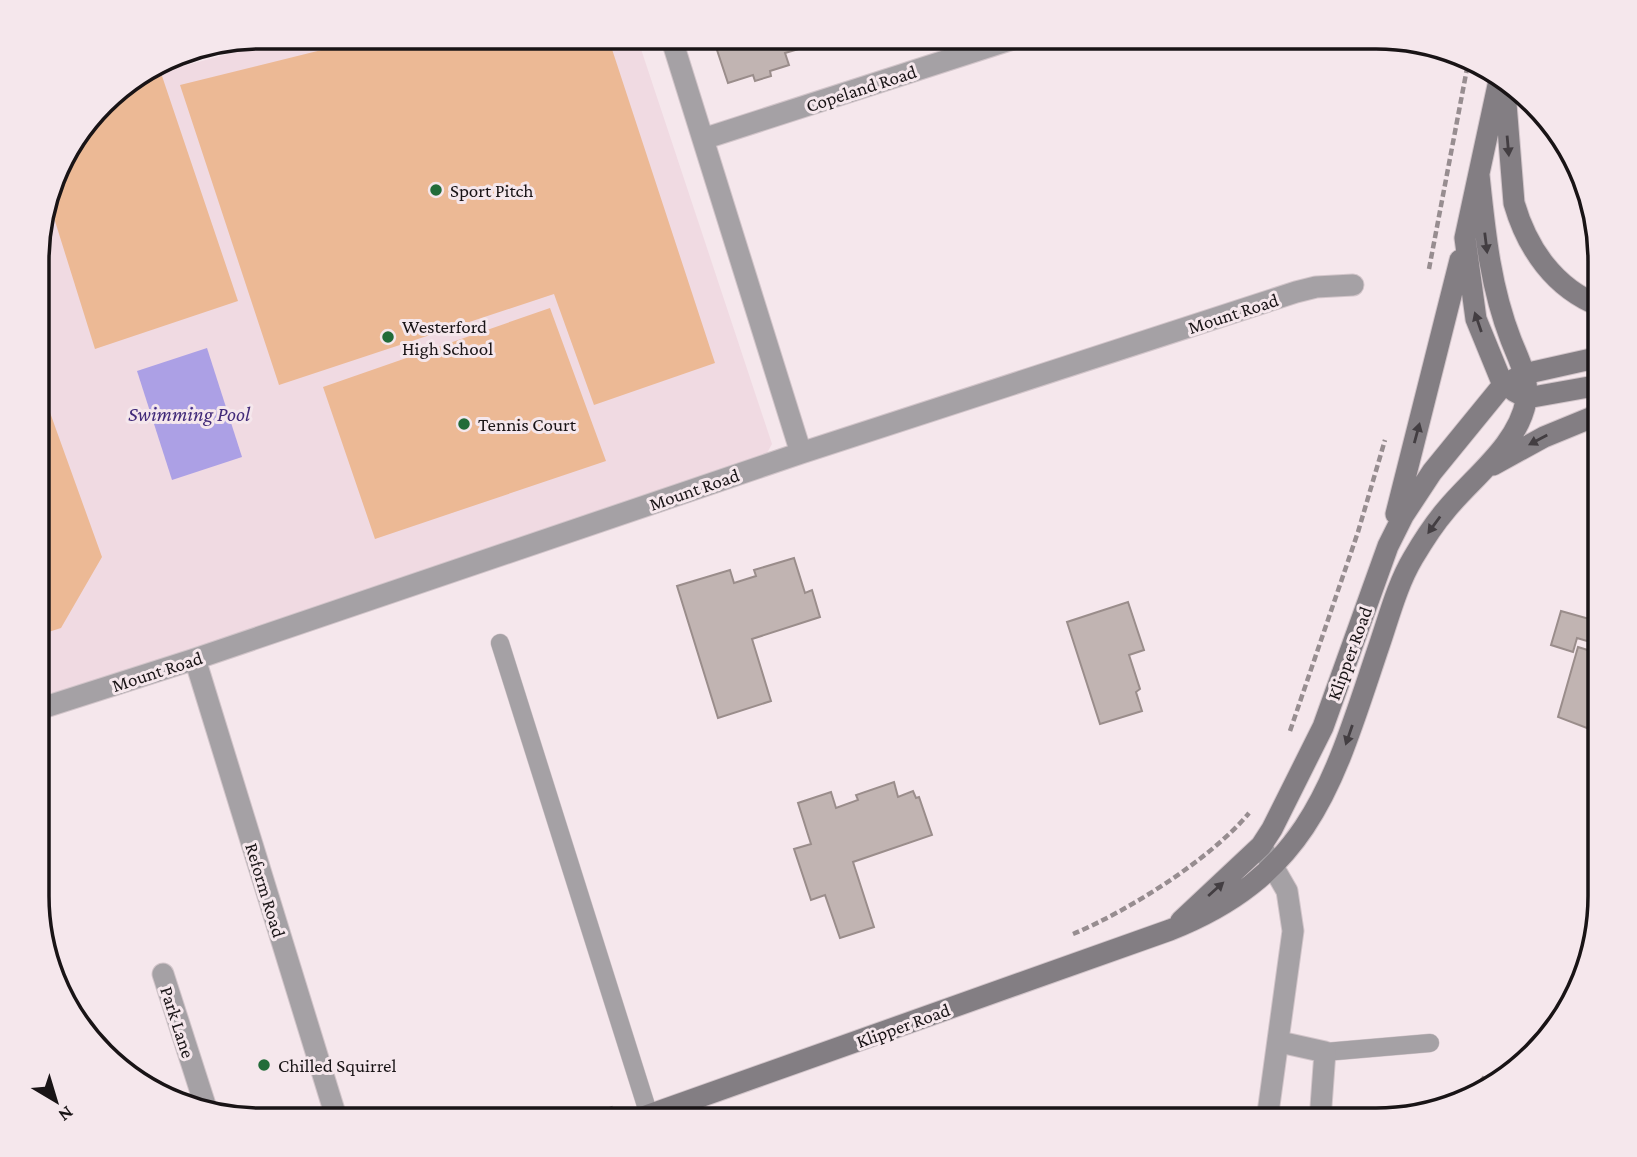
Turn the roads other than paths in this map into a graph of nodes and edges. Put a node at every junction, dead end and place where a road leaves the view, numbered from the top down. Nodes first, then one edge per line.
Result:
1 (675, 49) edge
2 (982, 49) edge
3 (1499, 89) edge
4 (1503, 92) edge
5 (703, 139) junction
6 (1479, 175) junction
7 (1465, 238) junction
8 (1353, 285) dead end
9 (1588, 299) edge
10 (1588, 360) edge
11 (1524, 374) junction
12 (1503, 385) junction
13 (1588, 387) edge
14 (1527, 398) junction
15 (1588, 419) edge
16 (801, 453) junction
17 (1479, 473) junction
18 (1388, 546) junction
19 (500, 643) dead end
20 (195, 659) junction
21 (49, 706) edge
22 (1261, 846) junction
23 (1275, 867) junction
24 (1170, 930) junction
25 (163, 974) dead end
26 (1280, 1042) junction
27 (1430, 1043) dead end
28 (1325, 1052) junction
29 (204, 1100) edge
30 (333, 1108) edge
31 (641, 1108) edge
32 (651, 1108) edge
33 (1268, 1108) edge
34 (1321, 1108) edge

1 - 5 street
2 - 5 street, Copeland Road
3 - 6 main road
4 -> 9 main road
5 - 16 street
6 - 7 main road
6 -> 11 main road
12 -> 7 main road
18 -> 7 main road
8 - 16 street, Mount Road
10 - 11 main road, Klipper Road
11 - 12 main road, Klipper Road
11 - 14 main road
12 - 14 main road
12 - 18 main road, Klipper Road
13 - 14 main road
14 - 17 main road, Klipper Road
15 -> 17 main road
16 - 20 street, Mount Road
17 -> 23 main road, Klipper Road
18 - 22 main road, Klipper Road
19 - 31 lane
20 - 21 street, Mount Road
20 - 30 street, Reform Road
22 - 23 street
24 -> 22 main road, Klipper Road
23 - 24 main road, Klipper Road
23 - 26 street
24 - 32 main road, Klipper Road
25 - 29 street, Park Lane
26 - 28 street
26 - 33 street
27 - 28 lane
28 - 34 street

